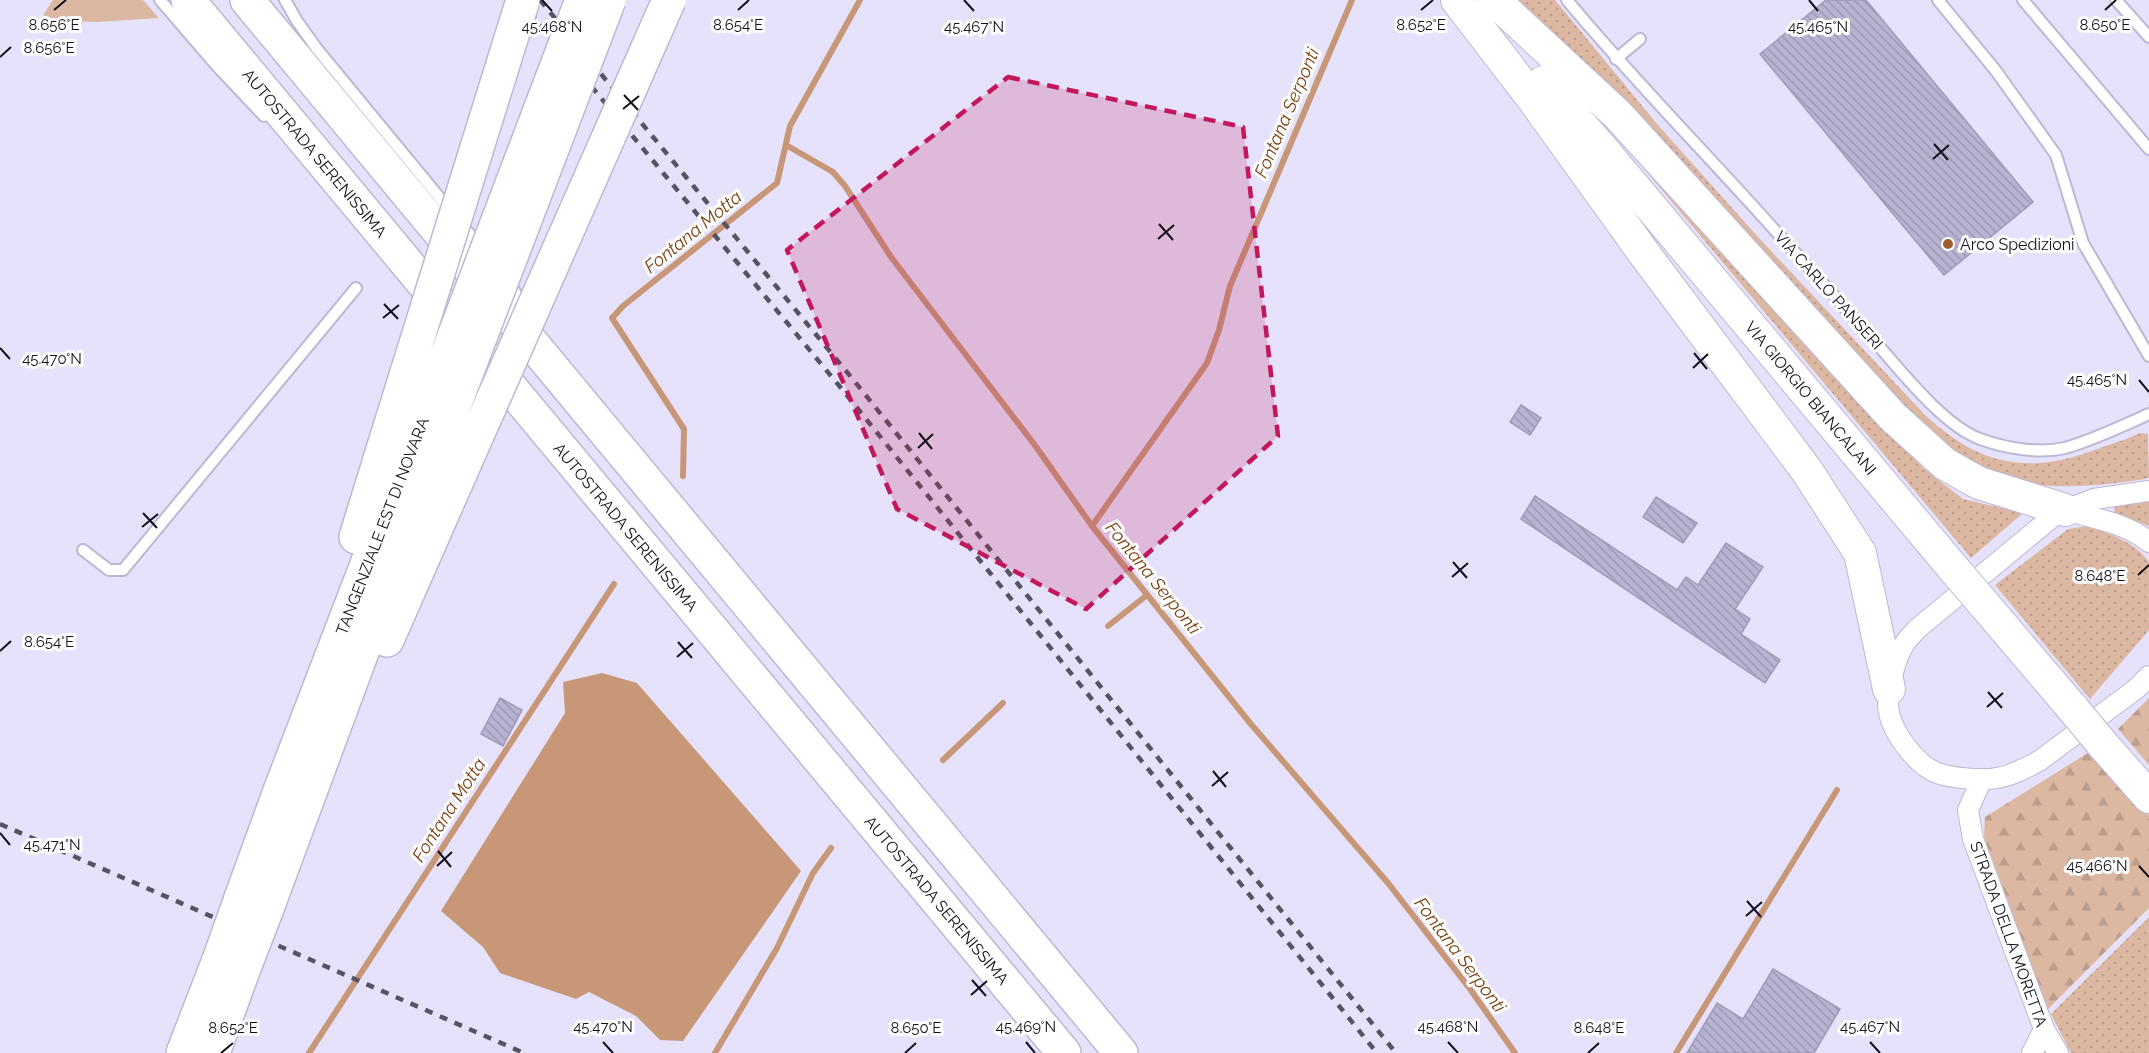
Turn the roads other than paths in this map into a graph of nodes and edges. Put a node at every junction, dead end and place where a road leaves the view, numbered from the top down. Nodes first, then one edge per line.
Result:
1 (160, 0) edge
2 (188, 0) edge
3 (247, 0) edge
4 (285, 0) edge
5 (523, 0) edge
6 (582, 0) edge
7 (609, 0) edge
8 (669, 0) edge
9 (1457, 0) edge
10 (1471, 0) edge
11 (1494, 0) edge
12 (1567, 0) edge
13 (1938, 0) edge
14 (2023, 0) edge
15 (2116, 0) edge
16 (2149, 37) edge
17 (1640, 39) dead end
18 (1616, 59) junction
19 (270, 122) dead end
20 (2149, 149) edge
21 (310, 163) dead end
22 (380, 232) junction
23 (356, 288) dead end
24 (540, 330) dead end
25 (2149, 356) edge
26 (559, 358) dead end
27 (2149, 414) edge
28 (610, 436) junction
29 (418, 469) junction
30 (2149, 492) edge
31 (2065, 510) junction
32 (2149, 542) edge
33 (83, 550) dead end
34 (2149, 676) edge
35 (1889, 689) junction
36 (1982, 778) junction
37 (294, 793) junction
38 (2149, 797) edge
39 (231, 964) junction
40 (2044, 1029) junction
41 (183, 1053) edge
42 (213, 1053) edge
43 (1064, 1053) edge
44 (1121, 1053) edge
45 (2032, 1053) edge
46 (2058, 1053) edge

1 - 19 lane
2 - 22 highway, AUTOSTRADA SERENISSIMA
3 - 28 highway
4 - 24 lane
5 - 29 highway, bridge
6 - 29 highway, TANGENZIALE EST DI NOVARA, bridge
7 - 29 highway, TANGENZIALE EST DI NOVARA, bridge
8 - 29 highway, bridge
9 - 35 main road
10 - 38 main road, VIA GIORGIO BIANCALANI, bridge
11 - 31 main road
12 - 18 lane, VIA CARLO PANSERI
13 - 25 lane
14 - 20 lane
15 - 16 lane
17 - 18 lane
18 - 27 lane, VIA CARLO PANSERI
21 - 22 lane
22 - 43 highway, AUTOSTRADA SERENISSIMA
23 - 33 lane
26 - 28 lane
28 - 44 highway
29 - 37 highway, TANGENZIALE EST DI NOVARA
29 - 37 highway
30 - 31 street
31 - 32 street
31 - 35 street
34 - 36 street
35 - 36 street
36 - 40 street, STRADA DELLA MORETTA
37 - 39 highway, TANGENZIALE EST DI NOVARA, bridge
39 - 41 highway, TANGENZIALE EST DI NOVARA
39 - 42 highway, TANGENZIALE EST DI NOVARA
40 - 45 street
40 - 46 street, STRADA DELLA MORETTA

